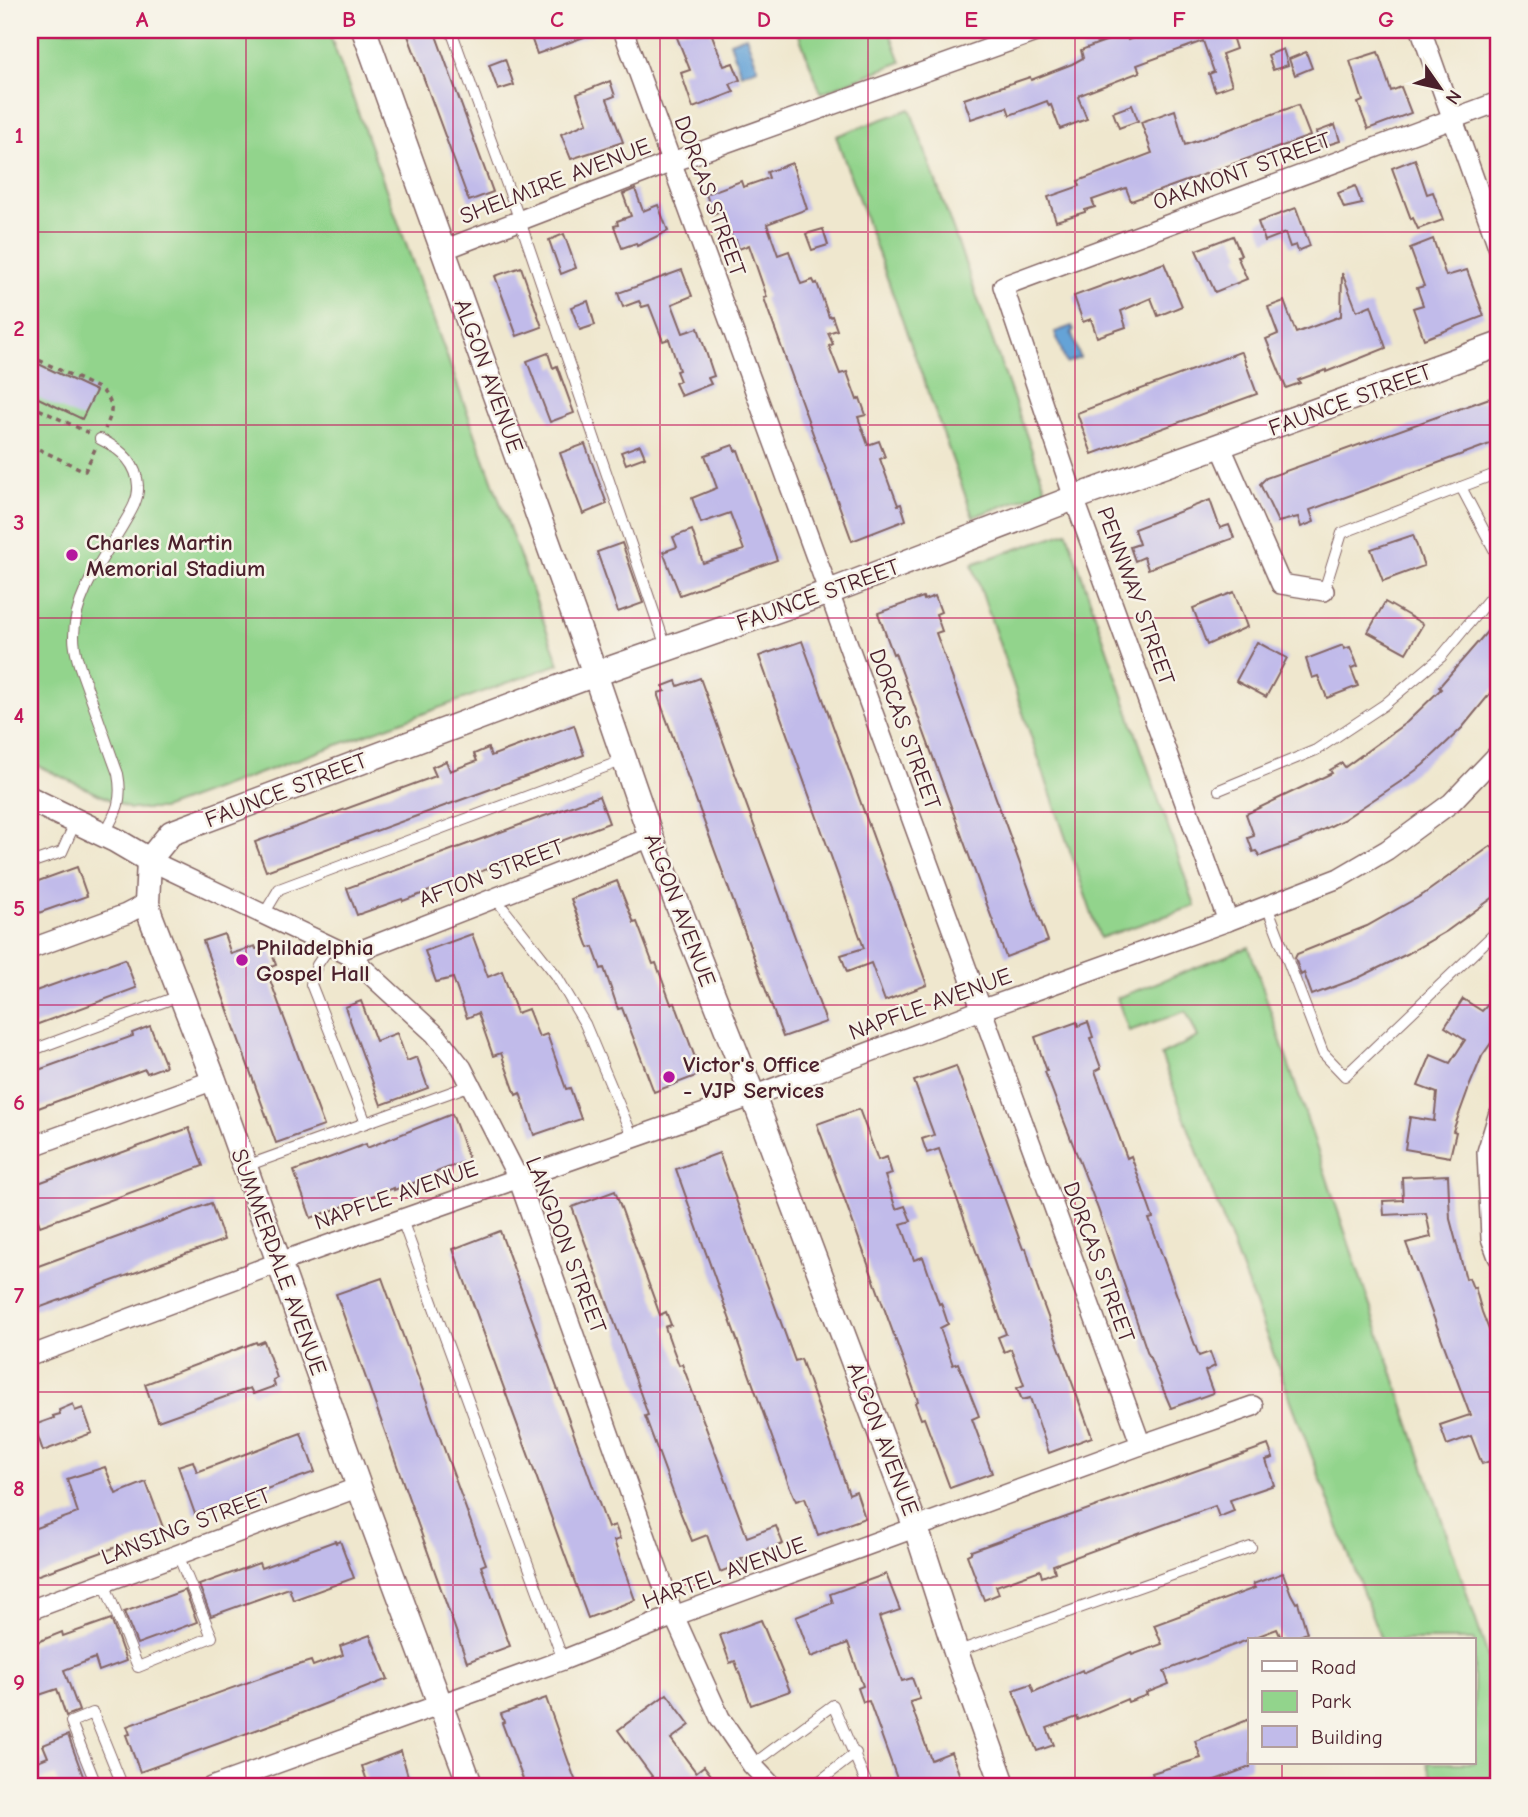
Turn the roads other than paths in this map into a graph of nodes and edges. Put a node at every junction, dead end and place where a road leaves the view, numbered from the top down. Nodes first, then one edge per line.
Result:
1 (364, 30) edge
2 (451, 30) edge
3 (623, 30) edge
4 (1041, 30) edge
5 (1421, 30) edge
6 (997, 37) edge
7 (1498, 102) edge
8 (1453, 118) junction
9 (672, 162) junction
10 (520, 221) junction
11 (1498, 246) edge
12 (443, 250) junction
13 (1003, 286) joint
14 (1498, 345) edge
15 (100, 439) road end
16 (1221, 447) junction
17 (1498, 473) edge
18 (1461, 487) junction
19 (1074, 498) junction
20 (1498, 556) edge
21 (1498, 588) edge
22 (1324, 591) joint
23 (829, 592) junction
24 (667, 649) junction
25 (595, 674) junction
26 (1498, 754) edge
27 (624, 760) junction
28 (1219, 790) dead end
29 (30, 799) edge
30 (76, 821) junction
31 (104, 835) junction
32 (651, 837) junction
33 (149, 860) junction
34 (30, 863) edge
35 (495, 898) junction
36 (147, 903) junction
37 (1267, 906) junction
38 (264, 914) junction
39 (1228, 921) junction
40 (1498, 930) edge
41 (330, 946) junction
42 (30, 949) edge
43 (349, 955) junction
44 (182, 995) junction
45 (981, 1010) junction
46 (30, 1051) edge
47 (214, 1080) junction
48 (471, 1085) junction
49 (753, 1096) junction
50 (1498, 1116) edge
51 (366, 1123) junction
52 (633, 1138) junction
53 (30, 1147) edge
54 (246, 1166) junction
55 (519, 1178) junction
56 (402, 1220) junction
57 (1498, 1257) edge
58 (280, 1262) junction
59 (30, 1356) edge
60 (1253, 1406) dead end
61 (1141, 1445) junction
62 (359, 1487) junction
63 (916, 1528) junction
64 (1251, 1547) dead end
65 (178, 1555) junction
66 (104, 1583) junction
67 (30, 1611) edge
68 (674, 1616) junction
69 (956, 1652) junction
70 (563, 1660) junction
71 (441, 1703) junction
72 (856, 1754) junction
73 (752, 1765) junction
74 (820, 1781) dead end
75 (97, 1787) edge
76 (123, 1787) edge
77 (211, 1787) edge
78 (471, 1787) edge
79 (773, 1787) edge
80 (868, 1787) edge
81 (1004, 1787) edge

1 - 12 street, ALGON AVENUE
2 - 10 lane
3 - 9 street, DORCAS STREET
4 - 6 street, SHELMIRE AVENUE
5 - 8 street
6 - 9 street, SHELMIRE AVENUE
7 - 8 street, OAKMONT STREET
8 - 11 street
8 - 13 street, OAKMONT STREET
9 - 10 street, SHELMIRE AVENUE
9 - 23 street, DORCAS STREET
10 - 12 street, SHELMIRE AVENUE
10 - 24 lane
12 - 25 street, ALGON AVENUE
13 - 19 street, PENNWAY STREET
14 - 16 street, FAUNCE STREET
15 - 31 lane
16 - 19 street, FAUNCE STREET
16 - 22 street
17 - 18 lane
18 - 20 lane
18 - 22 lane
19 - 23 street, FAUNCE STREET
19 - 39 street, PENNWAY STREET
21 - 28 lane
23 - 24 street, FAUNCE STREET
23 - 45 street, DORCAS STREET
24 - 25 street, FAUNCE STREET
25 - 27 street, ALGON AVENUE
25 - 33 street, FAUNCE STREET
26 - 37 street, NAPFLE AVENUE
27 - 32 street, ALGON AVENUE
27 - 38 lane
29 - 30 street
30 - 31 street
30 - 34 lane
31 - 33 street
32 - 35 street, AFTON STREET
32 - 49 street, ALGON AVENUE
33 - 36 street, SUMMERDALE AVENUE
33 - 38 street, LANGDON STREET
35 - 43 street, AFTON STREET
35 - 52 lane
36 - 42 street
36 - 44 street, SUMMERDALE AVENUE
37 - 39 street, NAPFLE AVENUE
37 - 40 lane
38 - 41 street, LANGDON STREET
39 - 45 street, NAPFLE AVENUE
41 - 43 street, LANGDON STREET
41 - 51 lane
43 - 48 street, LANGDON STREET
44 - 46 lane
44 - 47 street, SUMMERDALE AVENUE
45 - 49 street, NAPFLE AVENUE
45 - 61 street, DORCAS STREET
47 - 53 street
47 - 54 street, SUMMERDALE AVENUE
48 - 51 lane
48 - 55 street, LANGDON STREET
49 - 52 street, NAPFLE AVENUE
49 - 63 street, ALGON AVENUE
50 - 57 street
51 - 54 lane
52 - 55 street, NAPFLE AVENUE
54 - 58 street, SUMMERDALE AVENUE
55 - 56 street, NAPFLE AVENUE
55 - 68 street, LANGDON STREET
56 - 58 street, NAPFLE AVENUE
56 - 70 lane
58 - 59 street, NAPFLE AVENUE
58 - 62 street, SUMMERDALE AVENUE
60 - 61 street, HARTEL AVENUE
61 - 63 street, HARTEL AVENUE
62 - 65 street, LANSING STREET
62 - 71 street, SUMMERDALE AVENUE
63 - 68 street, HARTEL AVENUE
63 - 69 street, ALGON AVENUE
64 - 69 lane
65 - 66 street, LANSING STREET
65 - 66 lane
66 - 67 street, LANSING STREET
68 - 70 street, HARTEL AVENUE
68 - 73 street, LANGDON STREET
69 - 81 street, ALGON AVENUE
70 - 71 street, HARTEL AVENUE
71 - 77 street, HARTEL AVENUE
71 - 78 street, SUMMERDALE AVENUE
72 - 73 lane
72 - 74 lane
72 - 80 lane
73 - 79 street, LANGDON STREET
75 - 76 lane

